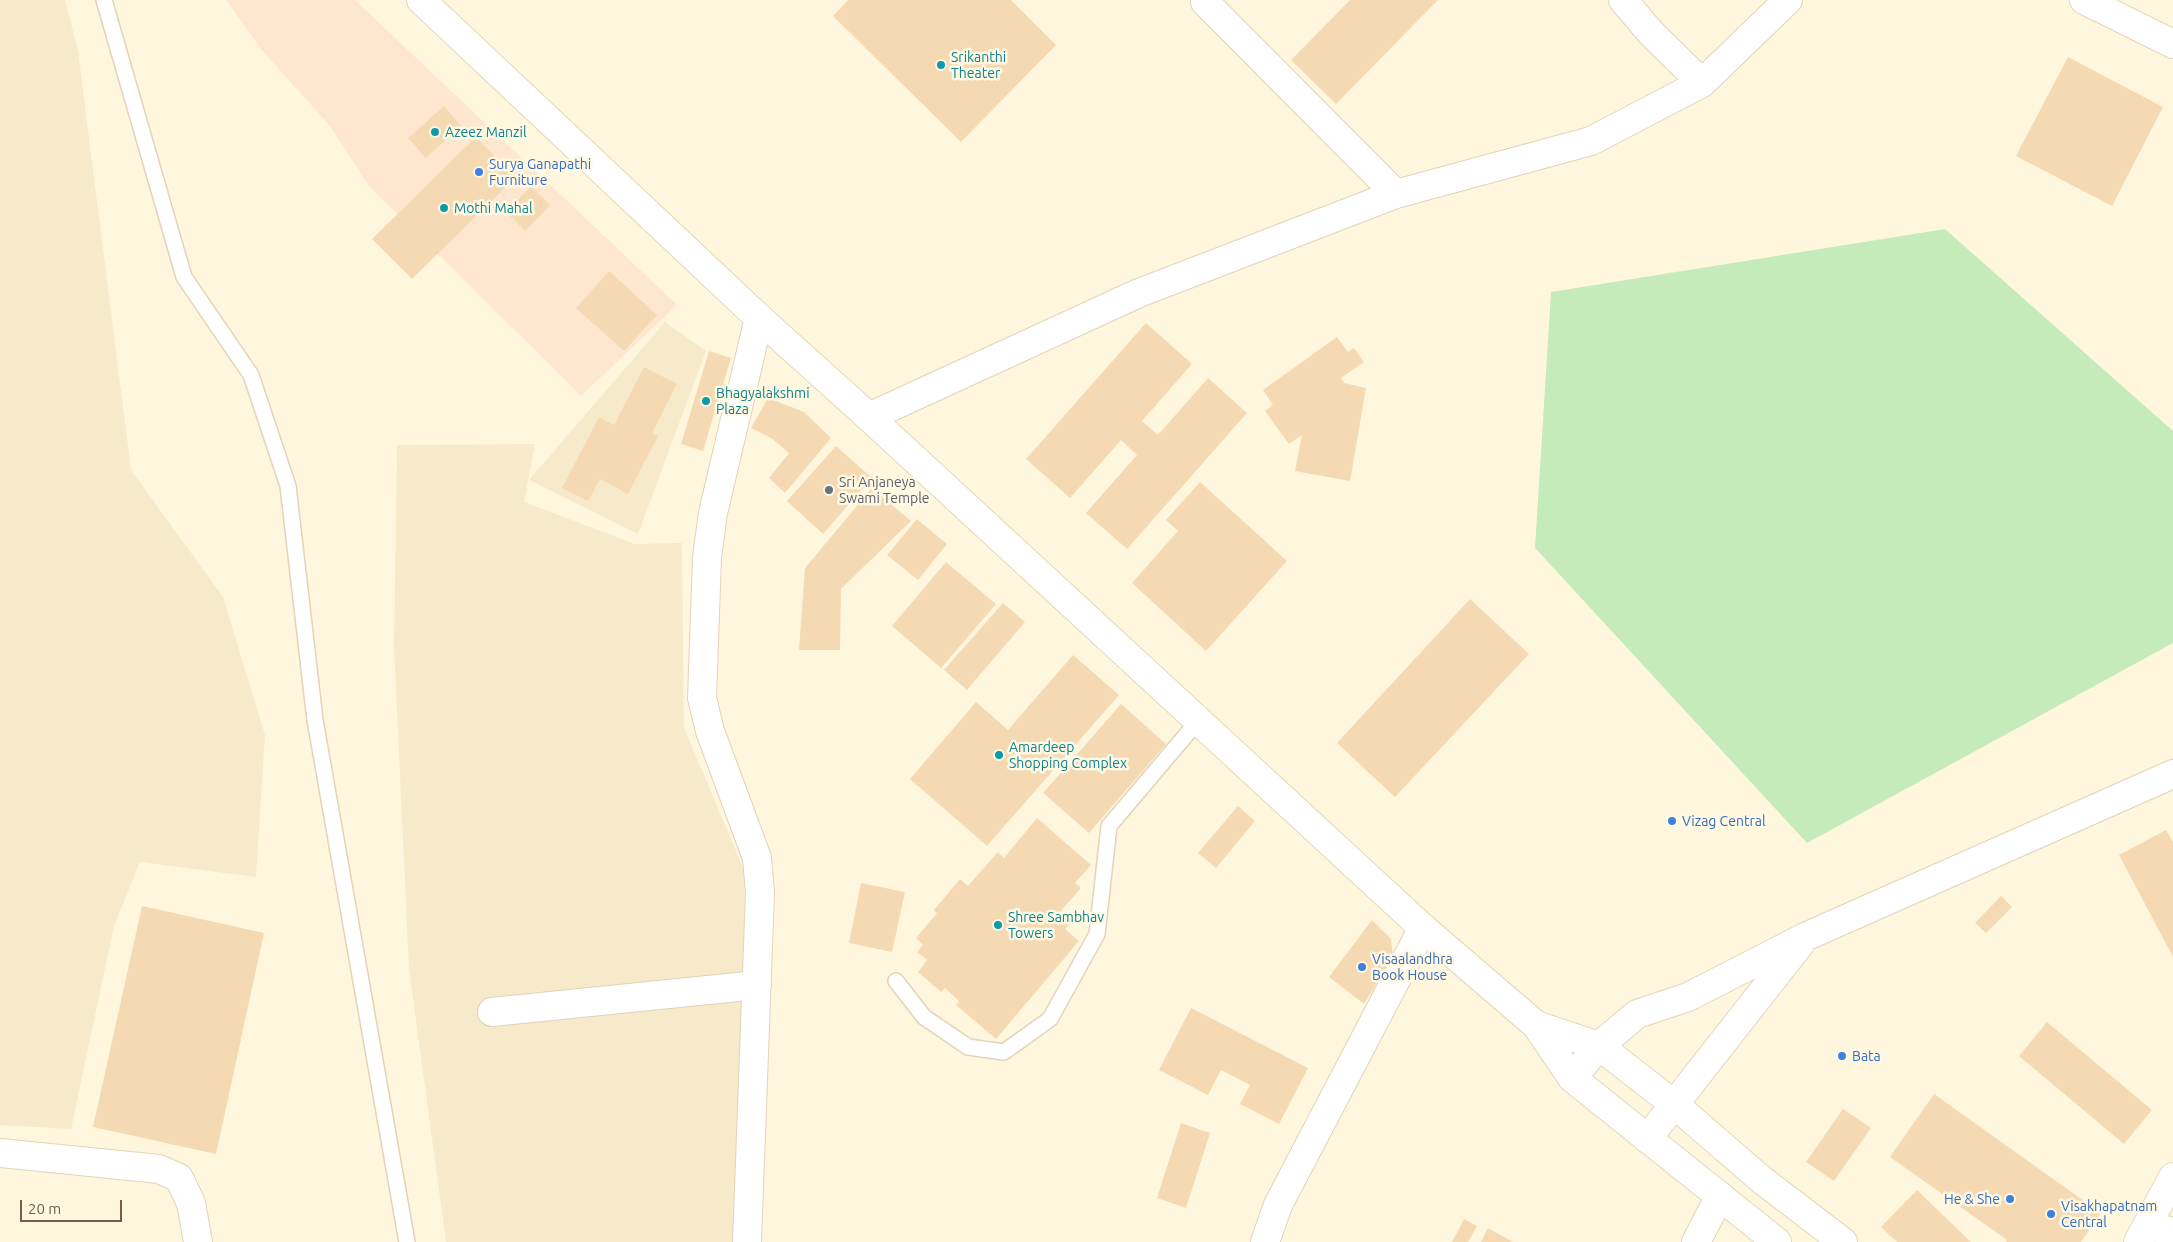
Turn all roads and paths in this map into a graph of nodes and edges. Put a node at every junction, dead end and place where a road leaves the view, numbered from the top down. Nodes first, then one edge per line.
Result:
1 (104, 0) edge
2 (421, 0) edge
3 (1623, 0) edge
4 (1788, 0) edge
5 (2084, 0) edge
6 (1205, 1) edge
7 (2173, 44) edge
8 (1702, 83) junction
9 (1396, 194) junction
10 (759, 318) junction
11 (869, 417) junction
12 (1198, 721) junction
13 (2173, 774) edge
14 (1423, 928) junction
15 (1805, 937) junction
16 (896, 982) dead end
17 (757, 985) junction
18 (492, 1012) dead end
19 (1536, 1025) junction
20 (1599, 1046) junction
21 (1572, 1078) junction
22 (1675, 1104) junction
23 (1647, 1139) junction
24 (0, 1153) edge
25 (2173, 1177) edge
26 (1720, 1196) junction
27 (2153, 1233) edge
28 (198, 1242) edge
29 (407, 1242) edge
30 (748, 1242) edge
31 (1265, 1242) edge
32 (1696, 1242) edge
33 (1777, 1242) edge
34 (1843, 1242) edge

1 - 29 lane
2 - 10 street
3 - 8 street
4 - 8 street
5 - 7 street
6 - 9 street
8 - 9 street
9 - 11 street
10 - 11 street
10 - 17 street
11 - 12 street
12 - 14 street
12 - 16 lane
13 - 15 street
14 - 19 street
14 - 31 street
15 - 20 street
15 - 22 street
17 - 18 street
17 - 30 street
19 - 20 street
19 - 21 street
20 - 21 street
20 - 22 street
21 - 23 street
22 - 23 street
22 - 34 street
23 - 26 street
24 - 28 street
25 - 27 street
26 - 32 street
26 - 33 street

